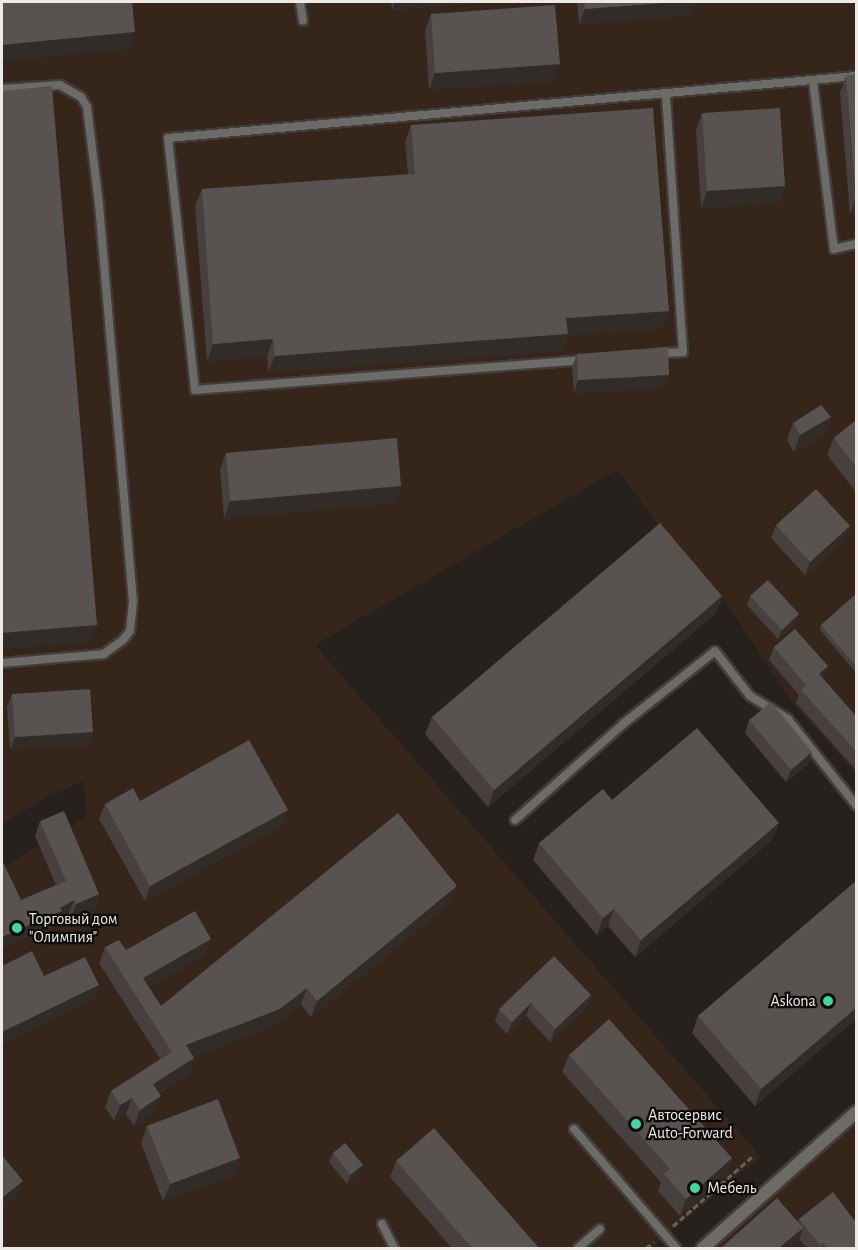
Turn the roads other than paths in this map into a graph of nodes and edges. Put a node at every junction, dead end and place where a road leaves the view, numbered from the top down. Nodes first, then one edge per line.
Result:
1 (300, 2) edge
2 (303, 21) dead end
3 (856, 76) edge
4 (813, 81) junction
5 (2, 89) edge
6 (666, 94) junction
7 (856, 244) edge
8 (648, 354) edge
9 (588, 359) edge
10 (2, 663) edge
11 (856, 805) edge
12 (515, 820) dead end
13 (856, 1112) edge
14 (574, 1129) dead end
15 (382, 1224) dead end
16 (600, 1229) dead end
17 (394, 1248) edge
18 (578, 1248) edge
19 (676, 1248) edge
20 (703, 1248) edge

1 - 2 lane
3 - 4 lane
4 - 6 lane
4 - 7 lane
5 - 10 lane
6 - 8 lane
6 - 9 lane
11 - 12 lane
13 - 20 street
14 - 19 lane
15 - 17 lane
16 - 18 lane

